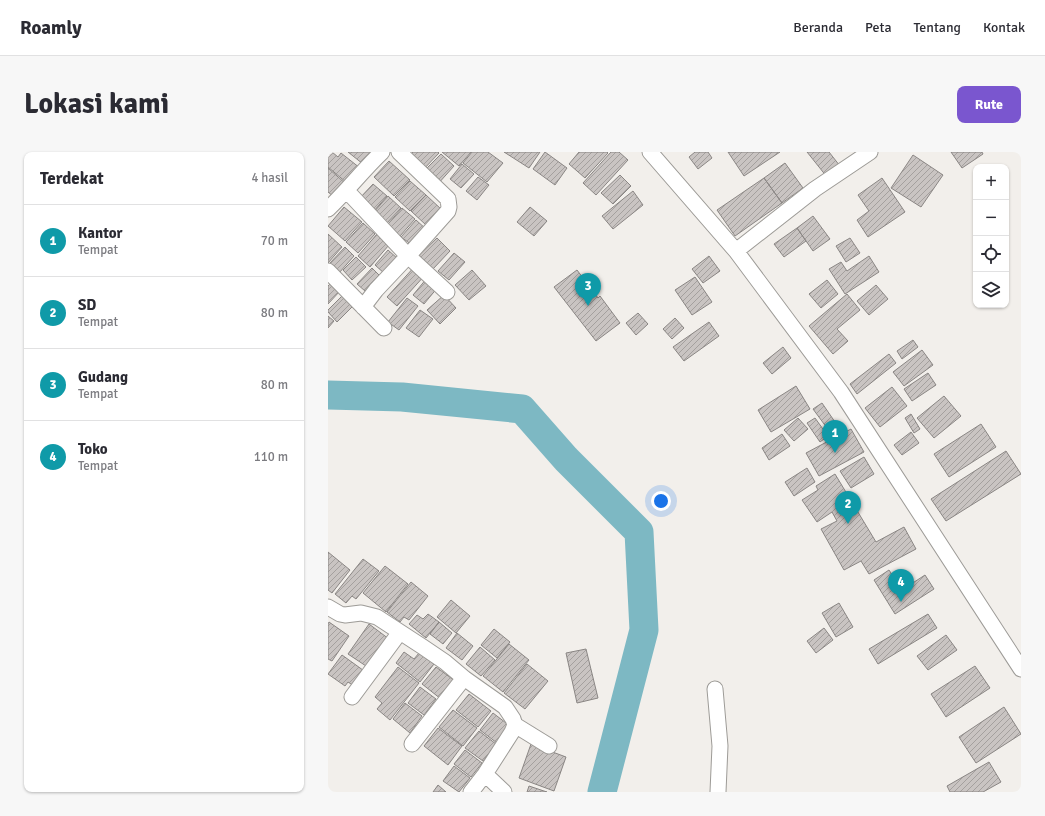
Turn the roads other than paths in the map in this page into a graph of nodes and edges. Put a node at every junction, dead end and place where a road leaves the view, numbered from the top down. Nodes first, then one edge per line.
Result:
1 (382, 152) edge
2 (399, 152) edge
3 (650, 152) edge
4 (870, 152) edge
5 (346, 191) junction
6 (328, 209) edge
7 (736, 251) junction
8 (408, 256) junction
9 (328, 271) edge
10 (447, 292) dead end
11 (363, 307) junction
12 (384, 328) dead end
13 (328, 607) edge
14 (400, 632) junction
15 (1021, 669) edge
16 (464, 678) junction
17 (715, 689) dead end
18 (352, 697) dead end
19 (515, 725) junction
20 (412, 744) dead end
21 (549, 746) dead end
22 (485, 774) junction
23 (471, 792) edge
24 (504, 792) edge
25 (718, 792) edge

1 - 5 street
2 - 8 street
3 - 7 street
4 - 7 street
5 - 6 street
5 - 8 street
7 - 15 street
8 - 10 street
8 - 11 street
9 - 11 street
11 - 12 street
13 - 14 street
14 - 16 street
14 - 18 street
16 - 19 street
16 - 20 street
17 - 25 street
19 - 21 street
19 - 22 street
22 - 23 street
22 - 24 street

